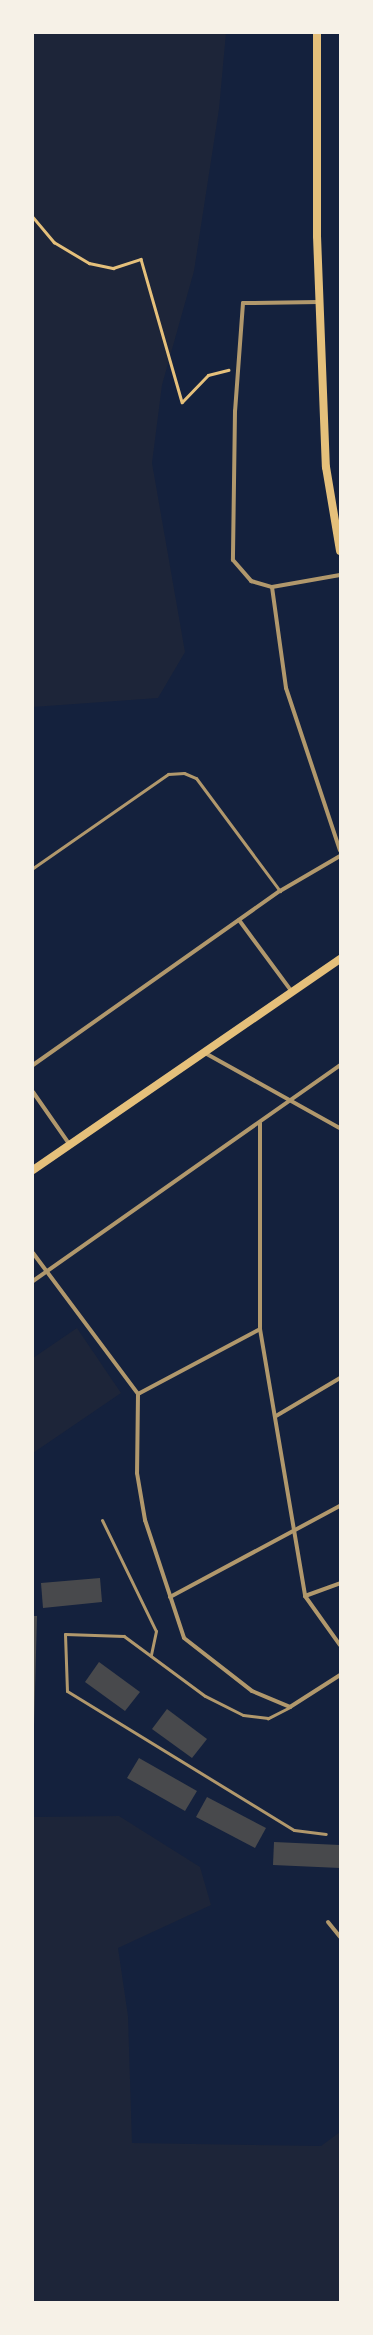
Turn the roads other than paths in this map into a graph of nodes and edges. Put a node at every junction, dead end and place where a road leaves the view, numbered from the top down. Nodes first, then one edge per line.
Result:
1 (317, 33) edge
2 (319, 302) junction
3 (340, 551) edge
4 (340, 576) edge
5 (272, 587) junction
6 (340, 850) edge
7 (340, 856) edge
8 (33, 868) edge
9 (280, 891) junction
10 (238, 920) junction
11 (340, 959) edge
12 (292, 992) junction
13 (204, 1053) junction
14 (33, 1065) edge
15 (340, 1065) edge
16 (33, 1092) edge
17 (288, 1102) junction
18 (260, 1123) junction
19 (339, 1129) edge
20 (70, 1145) junction
21 (33, 1170) edge
22 (33, 1253) edge
23 (47, 1271) junction
24 (33, 1281) edge
25 (260, 1329) junction
26 (340, 1378) edge
27 (138, 1394) junction
28 (276, 1416) junction
29 (340, 1506) edge
30 (102, 1520) dead end
31 (295, 1531) junction
32 (340, 1583) edge
33 (170, 1596) junction
34 (306, 1596) junction
35 (340, 1645) edge
36 (151, 1655) junction
37 (340, 1675) edge
38 (290, 1707) junction
39 (326, 1834) dead end
40 (328, 1922) dead end
41 (340, 1937) edge

1 - 2 main road
2 - 3 main road
2 - 5 street
4 - 5 street
5 - 6 street
7 - 9 street
8 - 9 lane
9 - 10 street
10 - 12 street
10 - 14 street
11 - 12 main road
12 - 13 main road
13 - 17 street
13 - 20 main road
15 - 17 street
16 - 20 street
17 - 18 street
17 - 19 street
18 - 23 street
18 - 25 street
20 - 21 main road
22 - 23 street
23 - 24 street
23 - 27 street
25 - 27 street
25 - 28 street
26 - 28 street
27 - 33 street
28 - 31 street
29 - 31 street
30 - 36 lane
31 - 33 street
31 - 34 street
32 - 34 street
33 - 38 street
34 - 35 street
36 - 38 lane
36 - 39 lane
37 - 38 street
40 - 41 street

